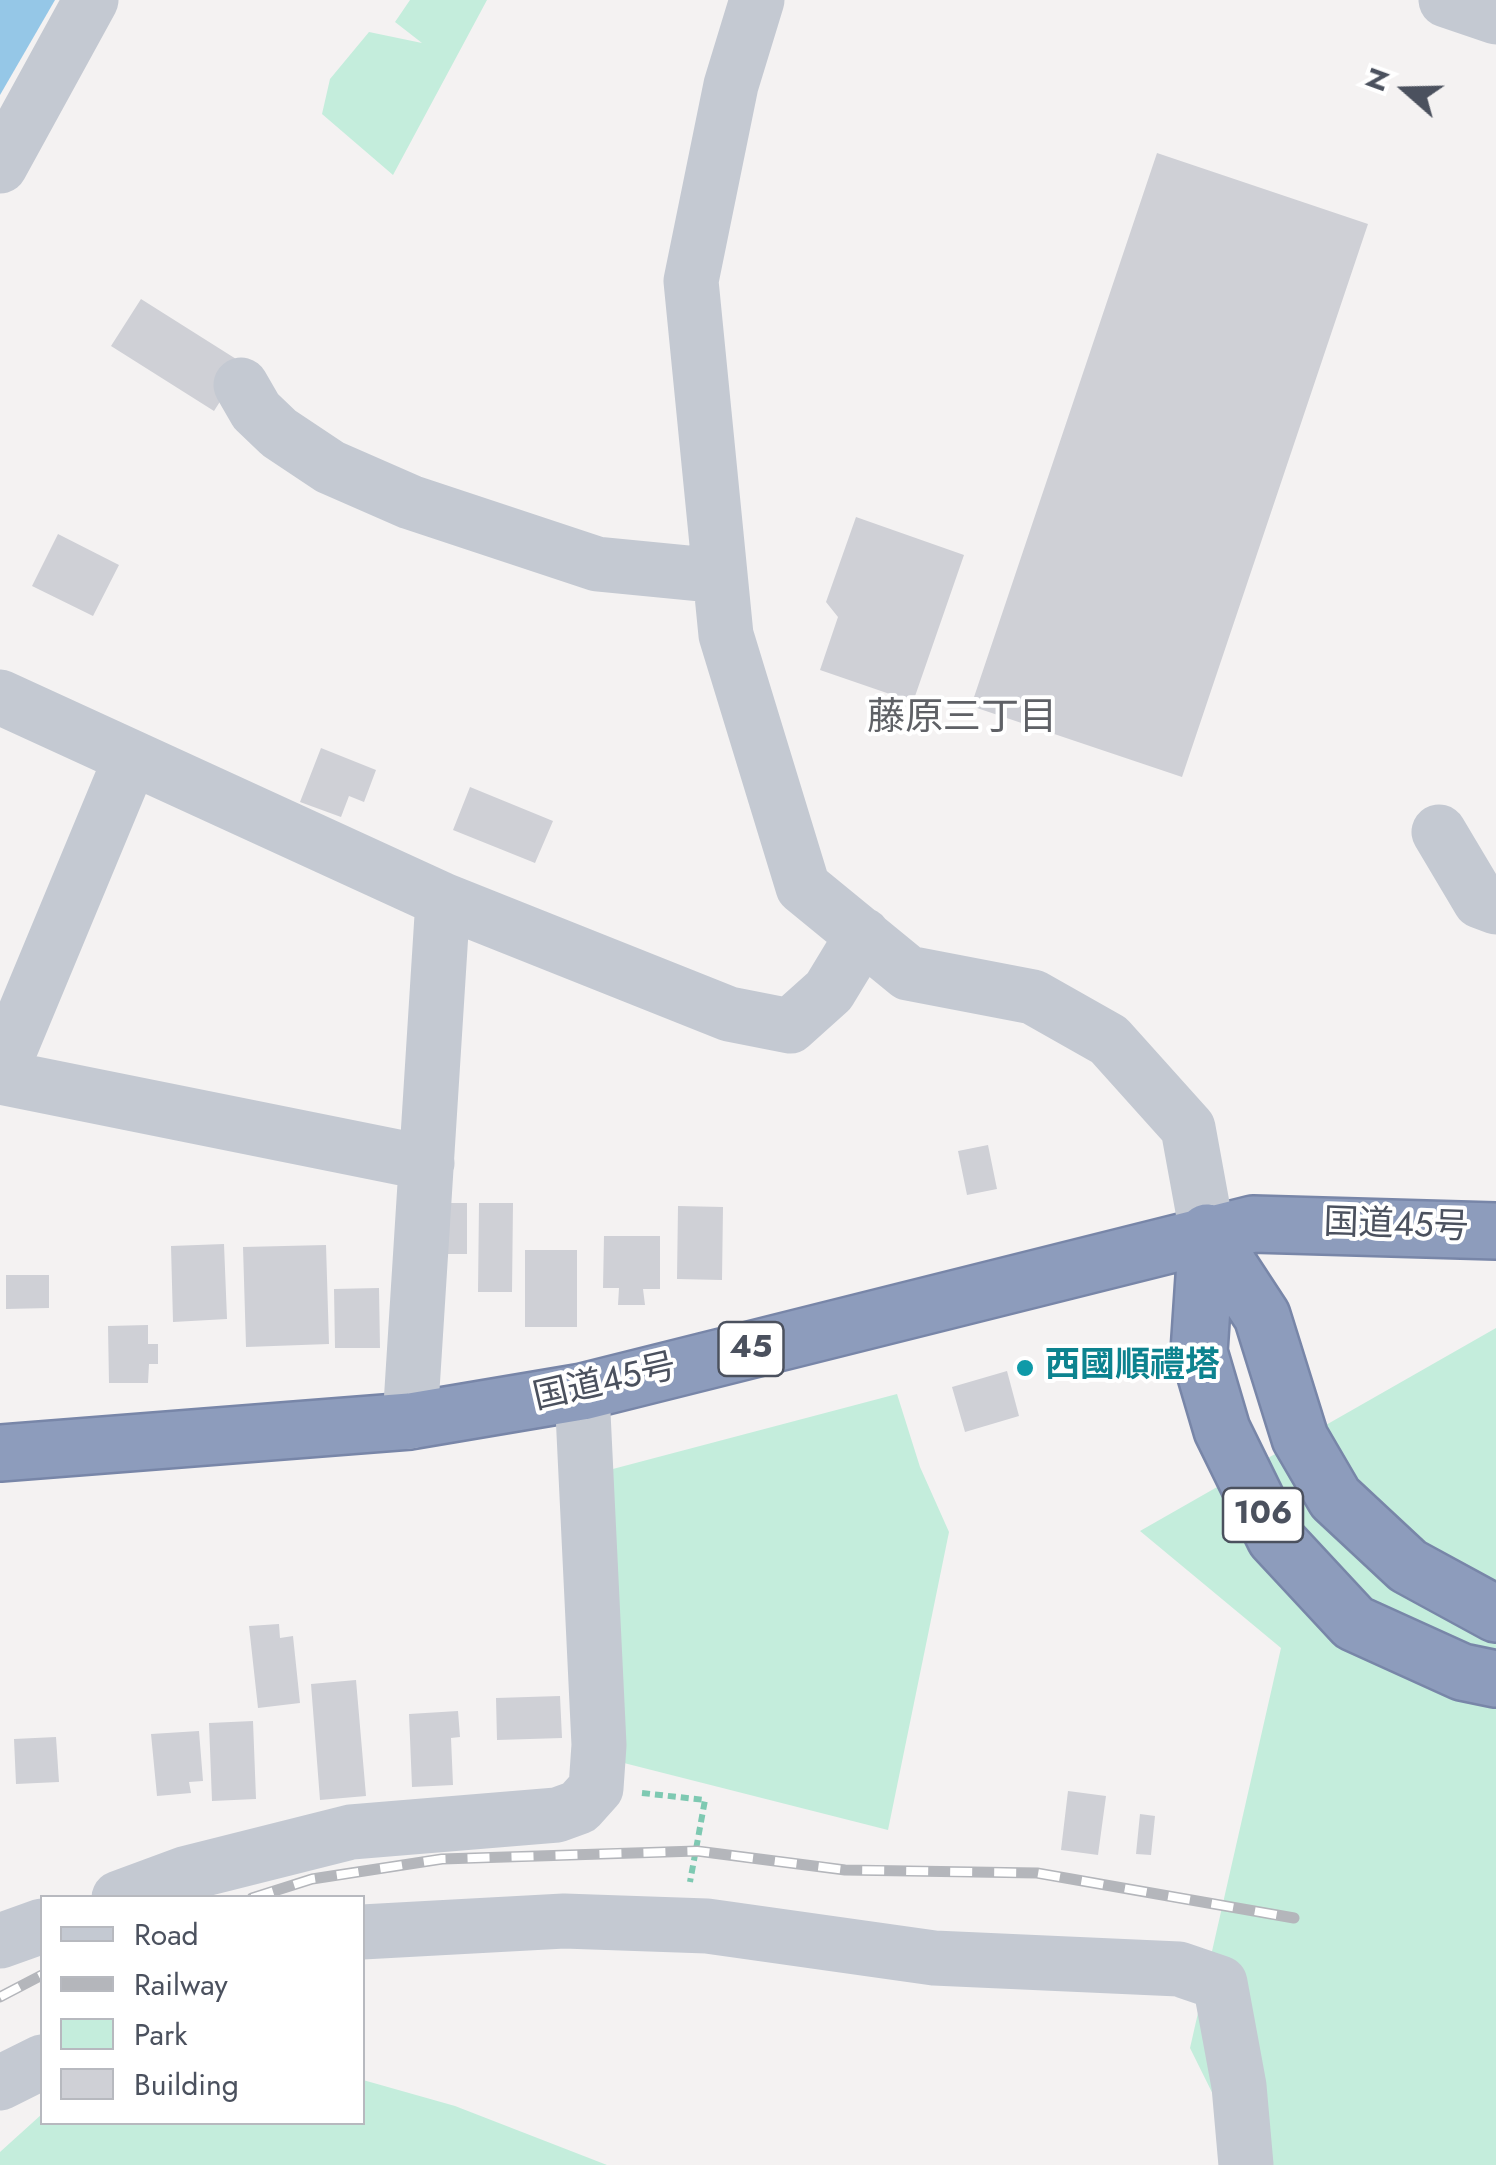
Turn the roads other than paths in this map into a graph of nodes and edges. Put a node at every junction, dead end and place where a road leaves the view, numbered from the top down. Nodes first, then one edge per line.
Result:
1 (92, 0) edge
2 (757, 0) edge
3 (1446, 0) edge
4 (1496, 17) edge
5 (0, 166) edge
6 (242, 385) dead end
7 (720, 576) junction
8 (0, 697) edge
9 (131, 758) junction
10 (1439, 832) dead end
11 (443, 900) junction
12 (1496, 907) edge
13 (862, 935) junction
14 (0, 1075) edge
15 (426, 1164) junction
16 (1496, 1231) edge
17 (1207, 1232) junction
18 (582, 1392) junction
19 (410, 1421) junction
20 (0, 1453) edge
21 (1496, 1614) edge
22 (1496, 1678) edge
23 (127, 1895) edge
24 (40, 1927) edge
25 (365, 1932) edge
26 (0, 1941) edge
27 (40, 2063) edge
28 (0, 2084) edge
29 (1246, 2165) edge

1 - 5 street
2 - 7 street
3 - 4 street
6 - 7 street
7 - 13 street
8 - 9 street
9 - 11 street
9 - 14 street
10 - 12 street
11 - 13 street
11 - 15 street
13 - 17 street
14 - 15 street
15 - 19 street
16 - 17 highway, 国道45号 / 45
17 - 18 highway, 国道45号 / 45
17 - 21 highway, 106
17 - 22 highway, 106
18 - 19 highway, 国道45号 / 45
18 - 23 street
19 - 20 highway, 国道45号 / 45
24 - 26 street
25 - 29 street
27 - 28 street

